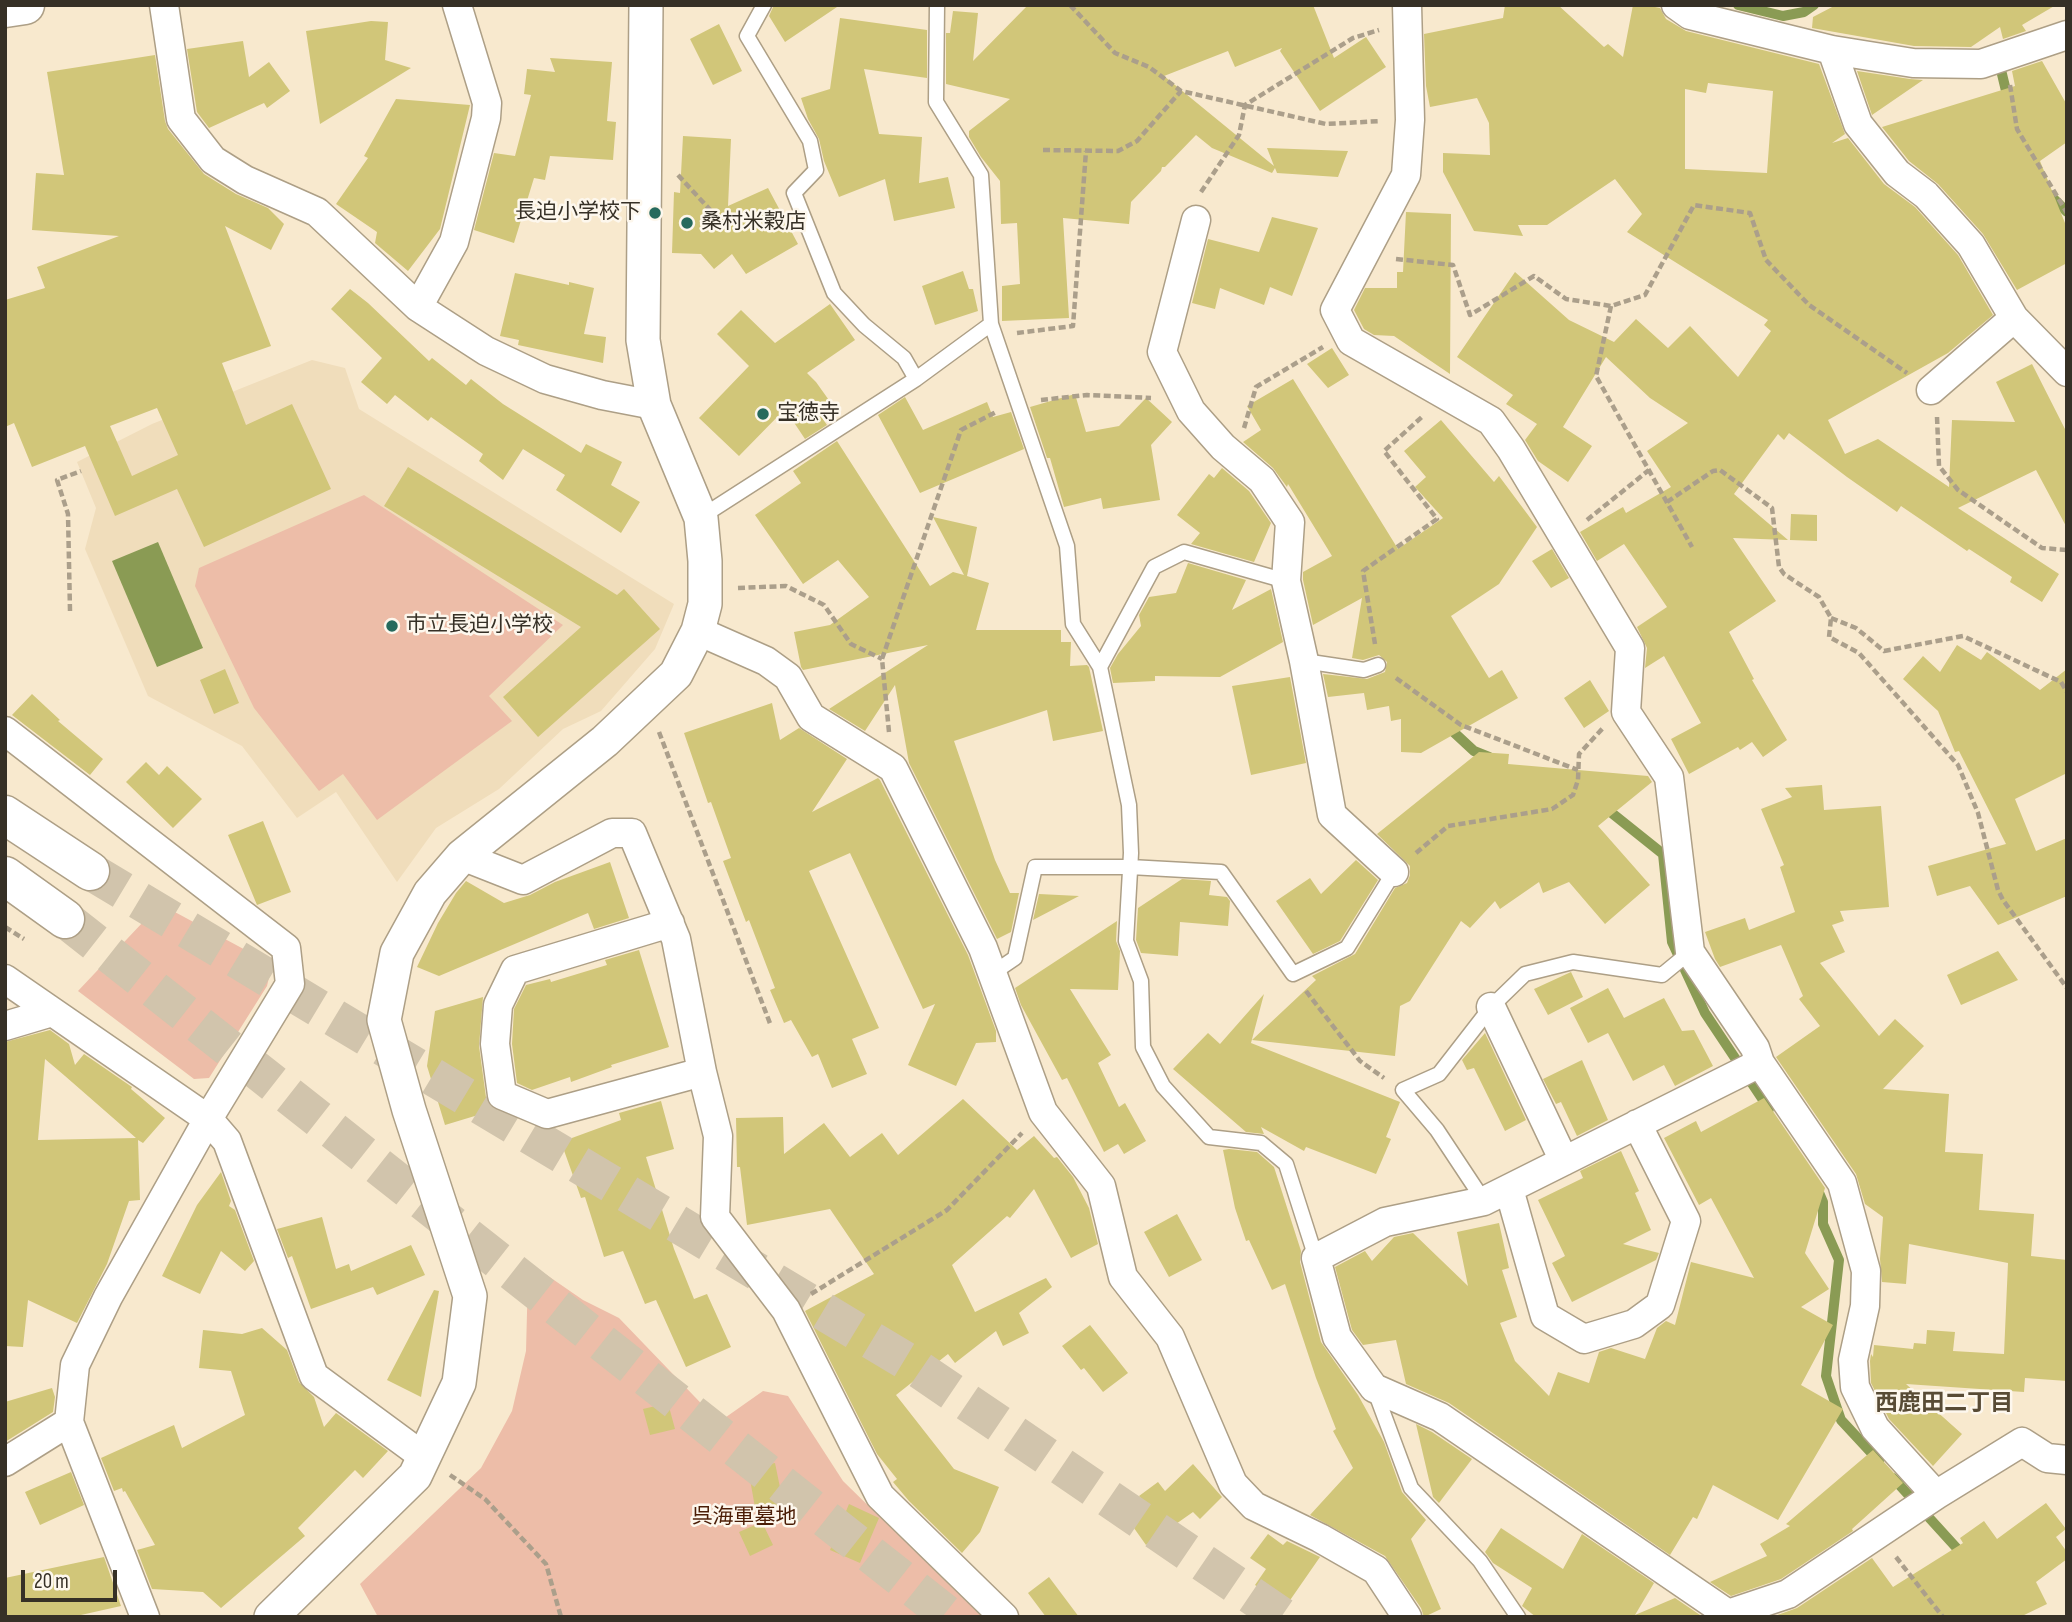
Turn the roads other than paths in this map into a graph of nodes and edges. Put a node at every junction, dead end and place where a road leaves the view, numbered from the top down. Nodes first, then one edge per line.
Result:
1 (25, 5) edge
2 (164, 5) edge
3 (457, 5) edge
4 (646, 5) edge
5 (764, 5) edge
6 (937, 5) edge
7 (1676, 5) edge
8 (5, 8) edge
9 (1406, 13) edge
10 (2067, 35) edge
11 (1832, 51) junction
12 (1196, 220) road end
13 (418, 307) junction
14 (2014, 318) junction
15 (993, 330) junction
16 (2067, 372) edge
17 (916, 379) junction
18 (1931, 390) road end
19 (654, 405) junction
20 (701, 517) junction
21 (1286, 581) junction
22 (698, 631) junction
23 (1304, 661) junction
24 (1378, 665) road end
25 (1100, 667) junction
26 (5, 731) edge
27 (5, 815) edge
28 (462, 856) junction
29 (1130, 867) junction
30 (90, 871) tunnel mouth
31 (1394, 872) joint
32 (5, 876) edge
33 (65, 919) tunnel mouth
34 (670, 923) junction
35 (1690, 952) junction
36 (993, 973) junction
37 (5, 979) edge
38 (1491, 1007) junction
39 (52, 1012) junction
40 (5, 1026) edge
41 (1760, 1063) junction
42 (702, 1072) junction
43 (208, 1119) junction
44 (1637, 1124) junction
45 (1564, 1161) junction
46 (1509, 1189) junction
47 (1483, 1201) junction
48 (1315, 1258) junction
49 (1374, 1388) junction
50 (69, 1422) junction
51 (424, 1457) junction
52 (2067, 1460) edge
53 (5, 1462) edge
54 (1936, 1495) junction
55 (298, 1603) edge
56 (135, 1615) edge
57 (1727, 1615) edge
58 (271, 1617) edge
59 (1004, 1617) edge
60 (1407, 1617) edge
61 (1518, 1617) edge

1 - 8 main road
2 - 13 street
3 - 13 street
4 - 19 street
5 - 17 lane
6 - 15 lane
7 - 11 street
9 - 35 street
10 - 11 street
11 - 14 street
12 - 21 street
13 - 19 street
14 - 16 street
14 - 18 street
15 - 17 lane
15 - 25 lane
17 - 20 lane
19 - 20 street
20 - 22 street
21 - 23 street
21 - 25 lane
22 - 28 street
22 - 36 street
23 - 24 lane
23 - 31 street
25 - 29 lane
26 - 43 street
27 - 30 main road
28 - 34 street
28 - 51 street
29 - 31 lane
29 - 36 lane
29 - 48 lane
32 - 33 main road
34 - 42 street
34 - 42 street
35 - 38 lane
35 - 41 street
36 - 60 street
37 - 39 street
38 - 45 street
38 - 47 lane
39 - 40 street
39 - 43 street
41 - 44 street
41 - 54 street
42 - 59 street
43 - 50 street
43 - 51 street
44 - 45 street
44 - 46 street
45 - 46 street
46 - 47 street
47 - 48 street
48 - 49 street
49 - 57 street
49 - 61 lane
50 - 53 street
50 - 56 street
51 - 55 street
52 - 54 street
54 - 57 street
55 - 58 street

